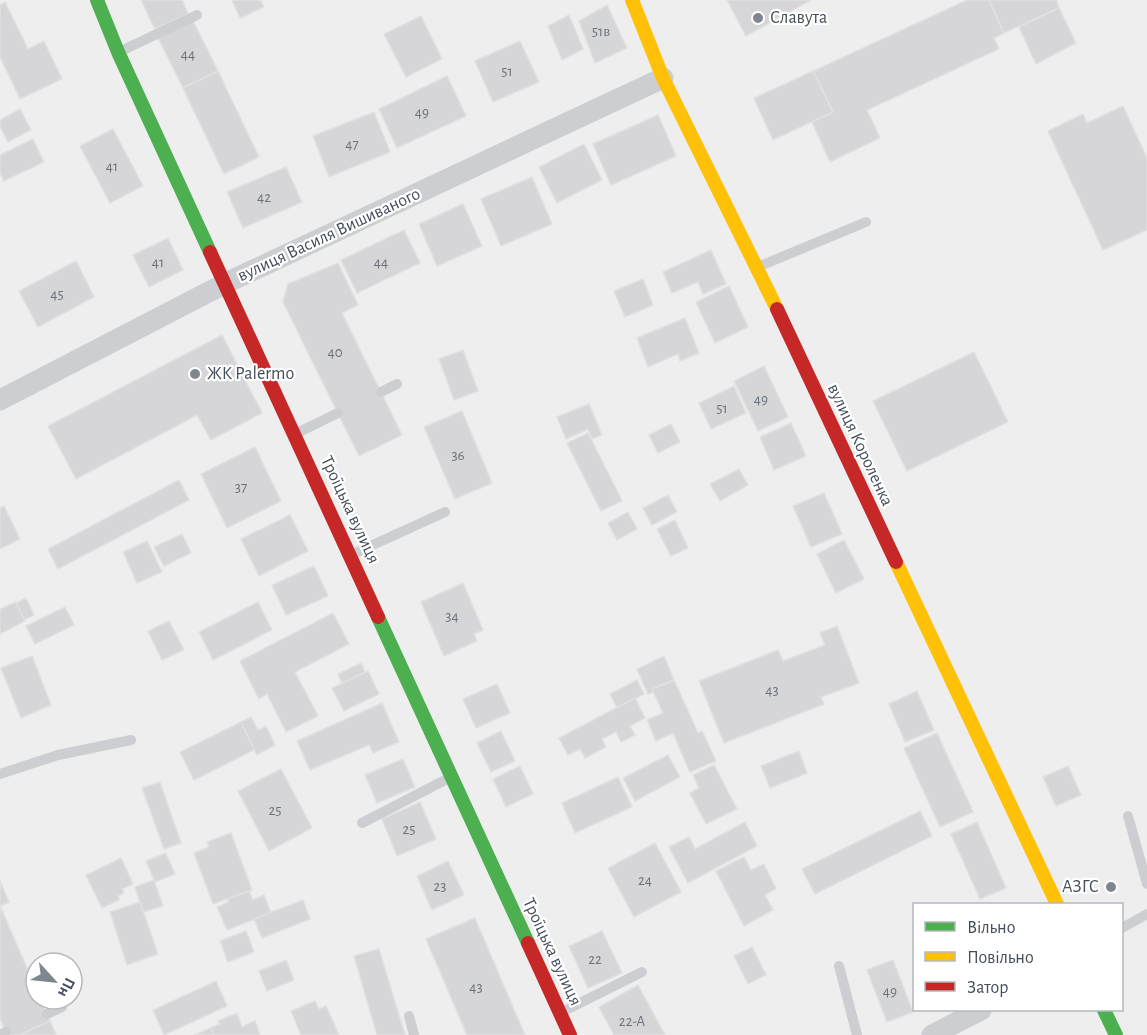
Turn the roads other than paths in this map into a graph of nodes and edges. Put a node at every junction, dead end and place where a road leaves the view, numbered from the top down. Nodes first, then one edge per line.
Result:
1 (97, 0) edge
2 (632, 0) edge
3 (197, 15) dead end
4 (118, 52) junction
5 (663, 78) junction
6 (866, 222) dead end
7 (757, 267) junction
8 (226, 283) junction
9 (397, 384) dead end
10 (381, 392) dead end
11 (0, 400) edge
12 (338, 413) dead end
13 (295, 434) junction
14 (445, 512) dead end
15 (351, 555) junction
16 (131, 740) dead end
17 (0, 774) edge
18 (452, 777) junction
19 (1128, 816) dead end
20 (362, 823) dead end
21 (1147, 884) edge
22 (1057, 903) edge
23 (1147, 914) edge
24 (1123, 927) edge
25 (839, 966) dead end
26 (642, 972) dead end
27 (53, 1011) edge
28 (979, 1011) edge
29 (1104, 1011) edge
30 (561, 1013) junction
31 (47, 1014) dead end
32 (409, 1016) dead end
33 (414, 1035) edge
34 (570, 1035) edge
35 (857, 1035) edge
36 (932, 1035) edge
37 (1116, 1035) edge

1 - 4 street, Троїцька вулиця
2 - 5 street, вулиця Короленка
3 - 4 lane
4 - 8 street, Троїцька вулиця
5 - 7 street, вулиця Короленка
5 - 8 street, вулиця Василя Вишиваного
6 - 7 lane
7 - 22 street, вулиця Короленка
8 - 11 street, вулиця Василя Вишиваного
8 - 13 street, Троїцька вулиця
9 - 10 lane
12 - 13 lane
13 - 15 street, Троїцька вулиця
14 - 15 lane
15 - 18 street, Троїцька вулиця
16 - 17 lane
18 - 20 lane
18 - 30 street, Троїцька вулиця
19 - 21 lane
23 - 24 lane
25 - 35 lane
26 - 30 lane
27 - 31 lane
28 - 36 street
29 - 37 street
30 - 34 street, Троїцька вулиця
32 - 33 lane

